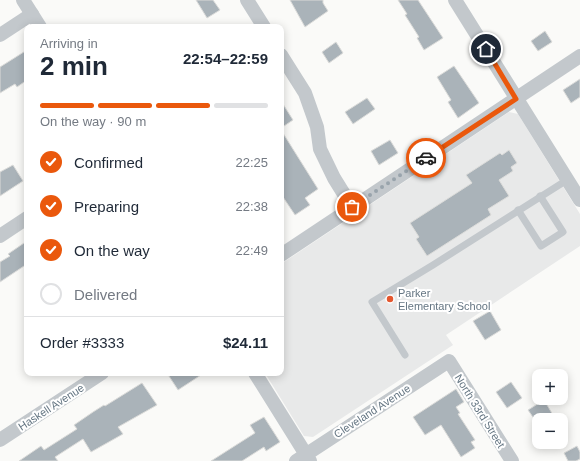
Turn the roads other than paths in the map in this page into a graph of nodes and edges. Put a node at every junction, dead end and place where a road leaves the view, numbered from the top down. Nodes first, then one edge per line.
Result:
1 (23, 0) edge
2 (247, 0) edge
3 (455, 0) edge
4 (32, 14) junction
5 (38, 24) edge
6 (262, 24) edge
7 (0, 35) edge
8 (580, 56) edge
9 (284, 60) edge
10 (516, 99) junction
11 (567, 180) junction
12 (540, 196) junction
13 (580, 200) edge
14 (352, 207) junction
15 (518, 210) junction
16 (24, 220) edge
17 (0, 236) edge
18 (284, 252) edge
19 (405, 355) dead end
20 (449, 361) joint
21 (97, 376) edge
22 (257, 376) edge
23 (0, 440) edge
24 (304, 459) edge
25 (512, 461) edge

1 - 4 street
2 - 6 street
3 - 10 street
4 - 5 street
4 - 7 street
8 - 10 street
9 - 14 street
10 - 11 street
10 - 14 street
11 - 12 lane
11 - 13 street
12 - 15 lane
12 - 15 lane
14 - 18 street
15 - 19 lane
16 - 17 street
20 - 24 street, Cleveland Avenue
20 - 25 street, North 33rd Street
21 - 23 street, Haskell Avenue
22 - 24 street

